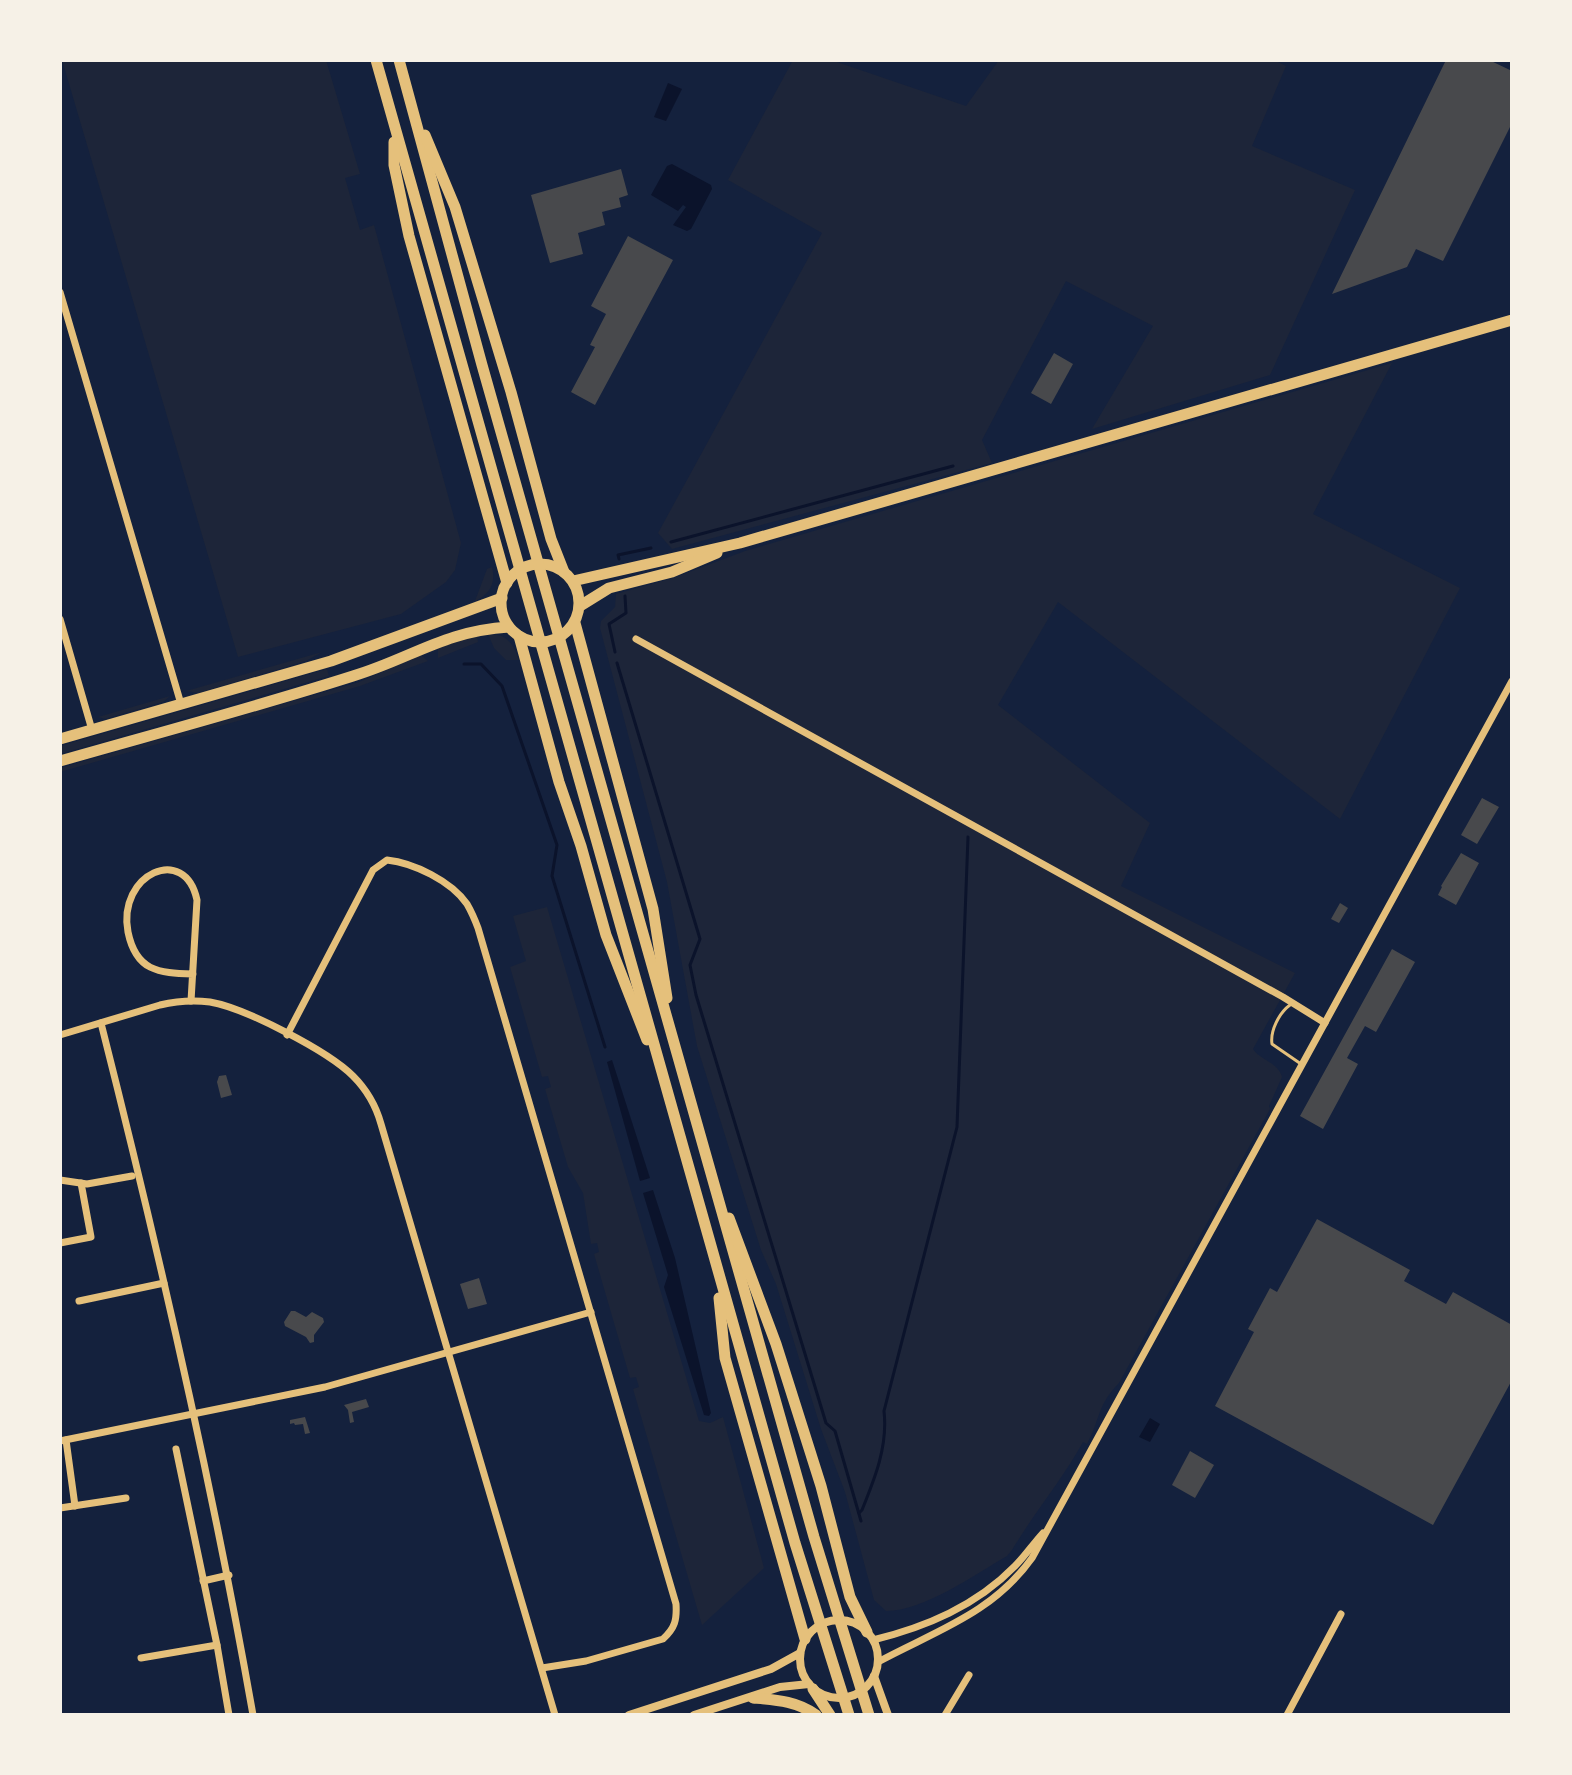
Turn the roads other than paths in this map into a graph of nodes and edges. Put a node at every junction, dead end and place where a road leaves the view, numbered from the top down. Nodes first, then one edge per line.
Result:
1 (376, 60) edge
2 (399, 60) edge
3 (415, 117) junction
4 (393, 125) junction
5 (60, 292) edge
6 (1512, 320) edge
7 (740, 543) junction
8 (667, 559) junction
9 (568, 576) junction
10 (657, 576) junction
11 (507, 583) junction
12 (502, 598) junction
13 (580, 606) junction
14 (60, 619) edge
15 (575, 623) junction
16 (509, 627) junction
17 (519, 636) junction
18 (636, 639) dead end
19 (331, 661) junction
20 (339, 681) junction
21 (1512, 681) edge
22 (181, 704) junction
23 (92, 730) junction
24 (60, 739) edge
25 (60, 761) edge
26 (193, 974) junction
27 (191, 1001) junction
28 (1293, 1003) junction
29 (101, 1023) junction
30 (1325, 1023) junction
31 (672, 1034) junction
32 (60, 1035) edge
33 (287, 1035) junction
34 (660, 1065) junction
35 (1302, 1065) junction
36 (132, 1176) dead end
37 (60, 1180) edge
38 (81, 1183) junction
39 (715, 1188) junction
40 (60, 1243) edge
41 (717, 1269) junction
42 (164, 1283) junction
43 (79, 1301) dead end
44 (591, 1312) junction
45 (448, 1354) junction
46 (193, 1415) junction
47 (63, 1441) edge
48 (176, 1449) dead end
49 (126, 1498) dead end
50 (75, 1506) junction
51 (60, 1508) edge
52 (1049, 1525) junction
53 (229, 1575) junction
54 (203, 1581) junction
55 (1341, 1614) dead end
56 (870, 1636) junction
57 (805, 1639) junction
58 (217, 1645) junction
59 (800, 1653) junction
60 (141, 1658) dead end
61 (878, 1662) junction
62 (542, 1668) junction
63 (969, 1675) dead end
64 (874, 1676) junction
65 (811, 1686) junction
66 (753, 1698) junction
67 (229, 1715) edge
68 (253, 1715) edge
69 (555, 1715) edge
70 (629, 1715) edge
71 (694, 1715) edge
72 (816, 1715) edge
73 (830, 1715) edge
74 (849, 1715) edge
75 (869, 1715) edge
76 (888, 1715) edge
77 (945, 1715) edge
78 (1287, 1715) edge

1 - 4 main road
2 - 3 main road
3 - 9 main road
3 - 31 main road
4 - 11 main road
4 - 34 main road
5 - 22 street
6 - 7 main road
7 - 8 main road
7 - 10 main road
8 - 9 main road
8 - 10 main road
9 - 11 main road
9 - 13 main road
10 - 13 main road
11 - 12 main road
12 - 16 main road
12 - 19 main road
13 - 15 main road
14 - 23 street
15 - 17 main road
15 - 31 main road
16 - 17 main road
16 - 20 main road
17 - 34 main road
18 - 28 street
19 - 20 main road
19 - 22 main road
20 - 25 main road
21 - 30 street
22 - 23 main road
23 - 24 main road
26 - 26 street
26 - 27 street
27 - 29 street
27 - 33 street
28 - 30 street
28 - 35 lane
29 - 32 street
29 - 42 street
30 - 35 street
31 - 39 main road
33 - 44 street
33 - 45 street
34 - 41 main road
35 - 52 street
36 - 38 street
37 - 38 street
38 - 40 street
39 - 56 main road
39 - 75 main road
41 - 57 main road
41 - 74 main road
42 - 43 street
42 - 46 street
44 - 45 street
44 - 62 street
45 - 46 street
45 - 62 street
46 - 47 street
46 - 53 street
47 - 50 street
48 - 54 street
49 - 50 street
50 - 51 street
52 - 56 street
52 - 61 street
53 - 54 street
53 - 68 street
54 - 58 street
55 - 78 street
56 - 57 street
56 - 61 street
57 - 59 street
58 - 60 street
58 - 67 street
59 - 65 street
59 - 70 street
61 - 64 street
62 - 69 street
63 - 77 street
64 - 65 street
64 - 76 street
65 - 66 street
65 - 73 main road
66 - 71 street
66 - 72 main road

